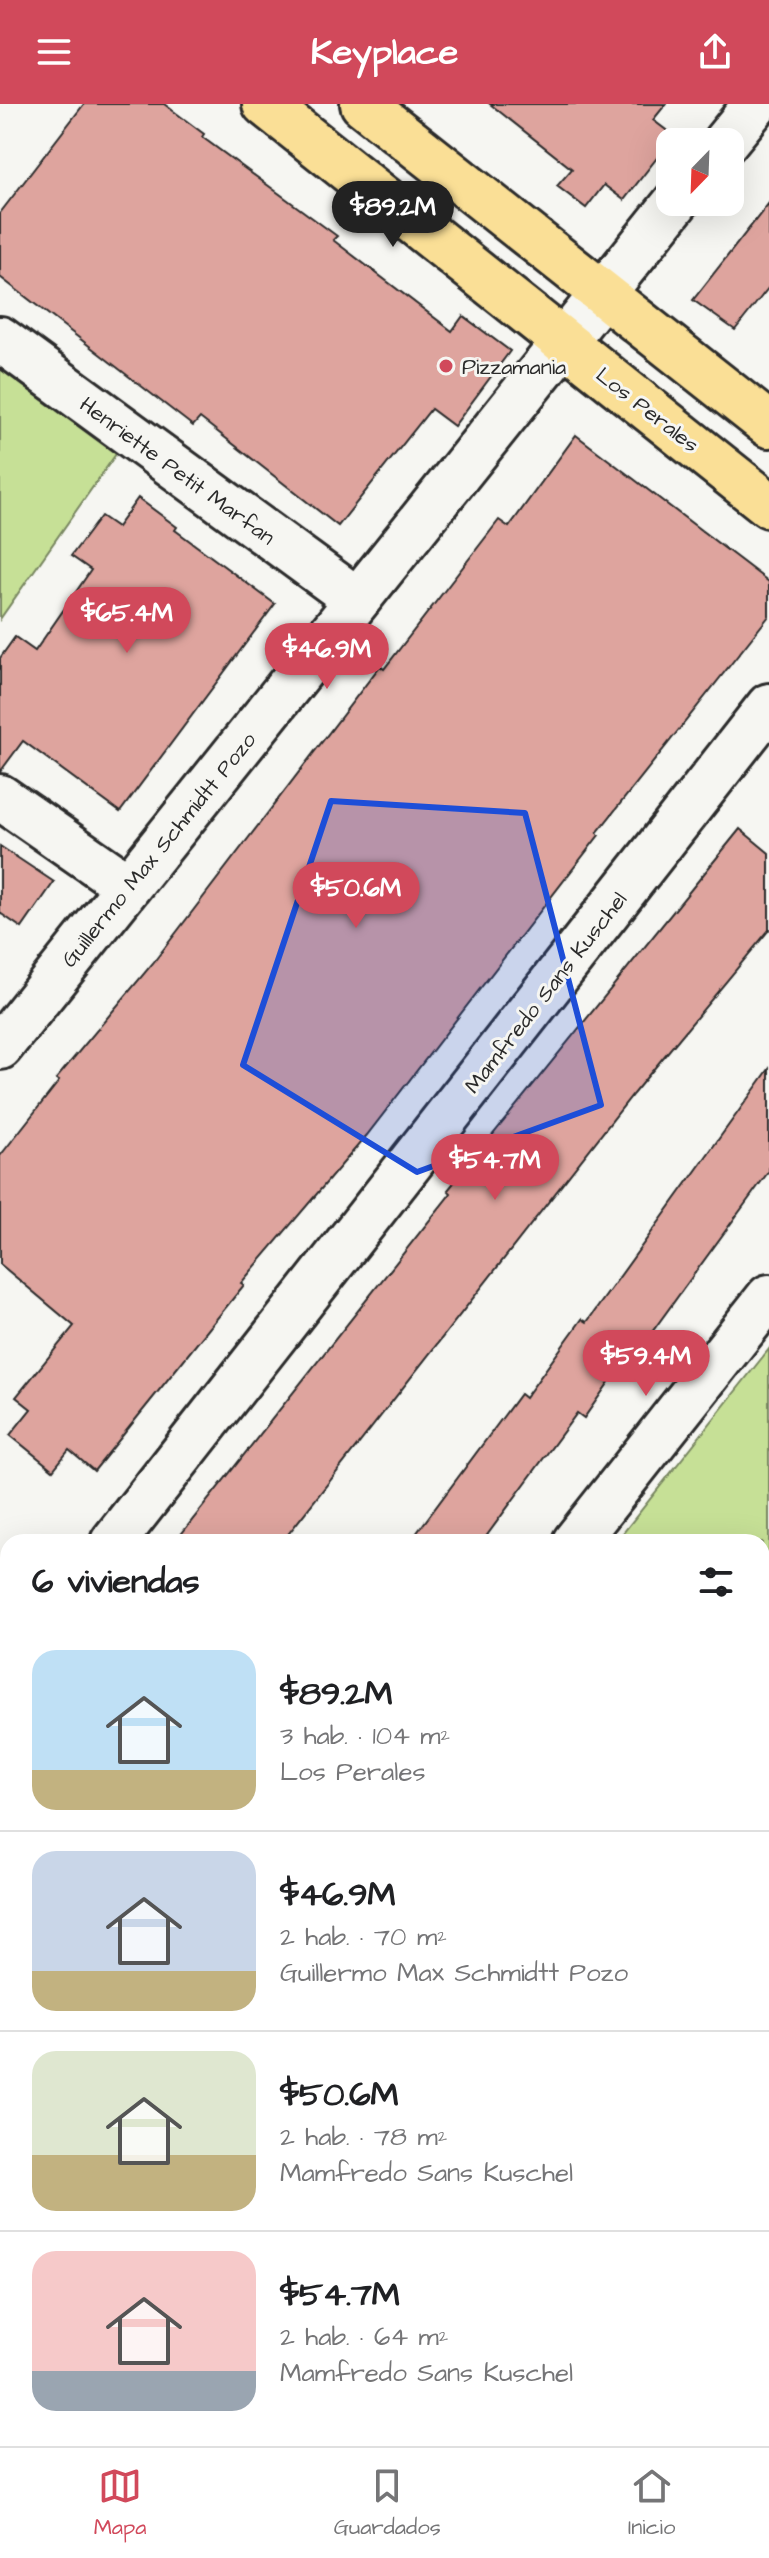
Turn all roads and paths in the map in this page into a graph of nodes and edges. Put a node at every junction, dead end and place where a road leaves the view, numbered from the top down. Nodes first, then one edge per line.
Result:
1 (265, 104) edge
2 (363, 104) edge
3 (756, 104) edge
4 (736, 128) edge
5 (665, 216) edge
6 (603, 293) junction
7 (0, 339) edge
8 (564, 342) junction
9 (769, 425) edge
10 (769, 505) edge
11 (357, 600) junction
12 (769, 706) edge
13 (0, 797) edge
14 (128, 886) junction
15 (0, 1047) edge
16 (769, 1297) edge
17 (119, 1534) edge
18 (581, 1534) edge

1 - 8 main road, Los Perales
2 - 6 main road
3 - 4 street
5 - 6 street, Guillermo Max Schmidtt Pozo
6 - 8 street, Guillermo Max Schmidtt Pozo
6 - 9 main road
7 - 11 street, Henriette Petit Marfan
8 - 10 main road, Los Perales
8 - 11 street, Guillermo Max Schmidtt Pozo
11 - 14 street, Guillermo Max Schmidtt Pozo
12 - 17 street, Mamfredo Sans Kuschel
13 - 14 street
14 - 15 street, Guillermo Max Schmidtt Pozo
16 - 18 street

